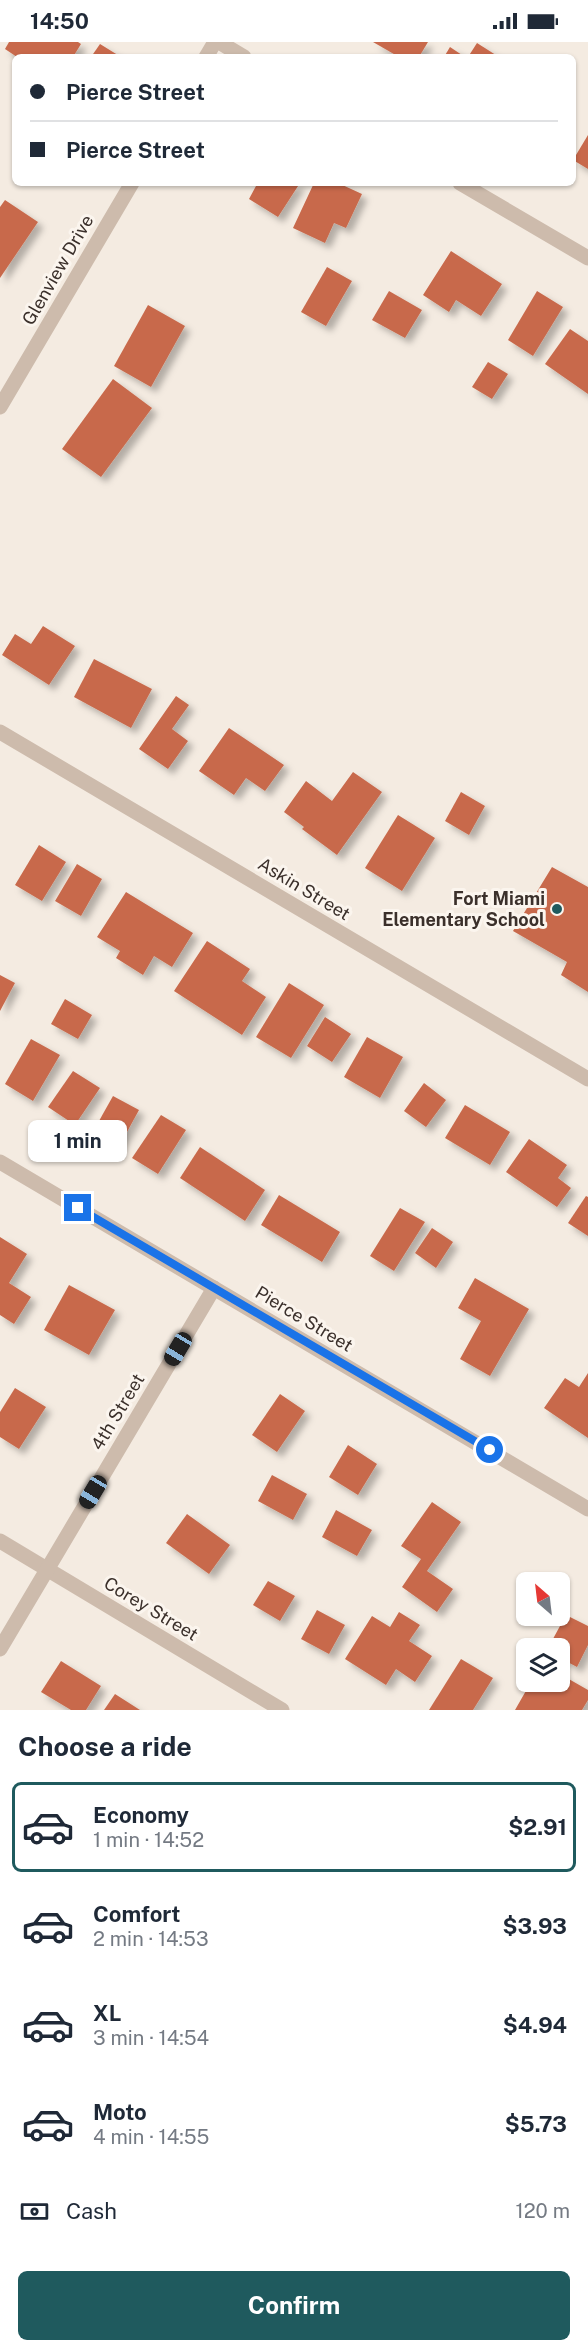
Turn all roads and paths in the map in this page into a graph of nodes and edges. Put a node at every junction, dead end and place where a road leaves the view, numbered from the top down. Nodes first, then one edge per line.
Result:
1 (217, 42) edge
2 (239, 54) edge
3 (130, 186) edge
4 (465, 186) edge
5 (588, 258) edge
6 (0, 407) edge
7 (0, 732) edge
8 (588, 1079) edge
9 (0, 1162) edge
10 (214, 1288) junction
11 (588, 1509) edge
12 (0, 1541) edge
13 (47, 1569) junction
14 (0, 1649) edge
15 (282, 1710) edge

1 - 2 street
3 - 6 street, Glenview Drive
4 - 5 street
7 - 8 street, Askin Street
9 - 10 street, Pierce Street
10 - 11 street, Pierce Street
10 - 13 street, 4th Street
12 - 13 street, Corey Street
13 - 14 street, 4th Street
13 - 15 street, Corey Street

